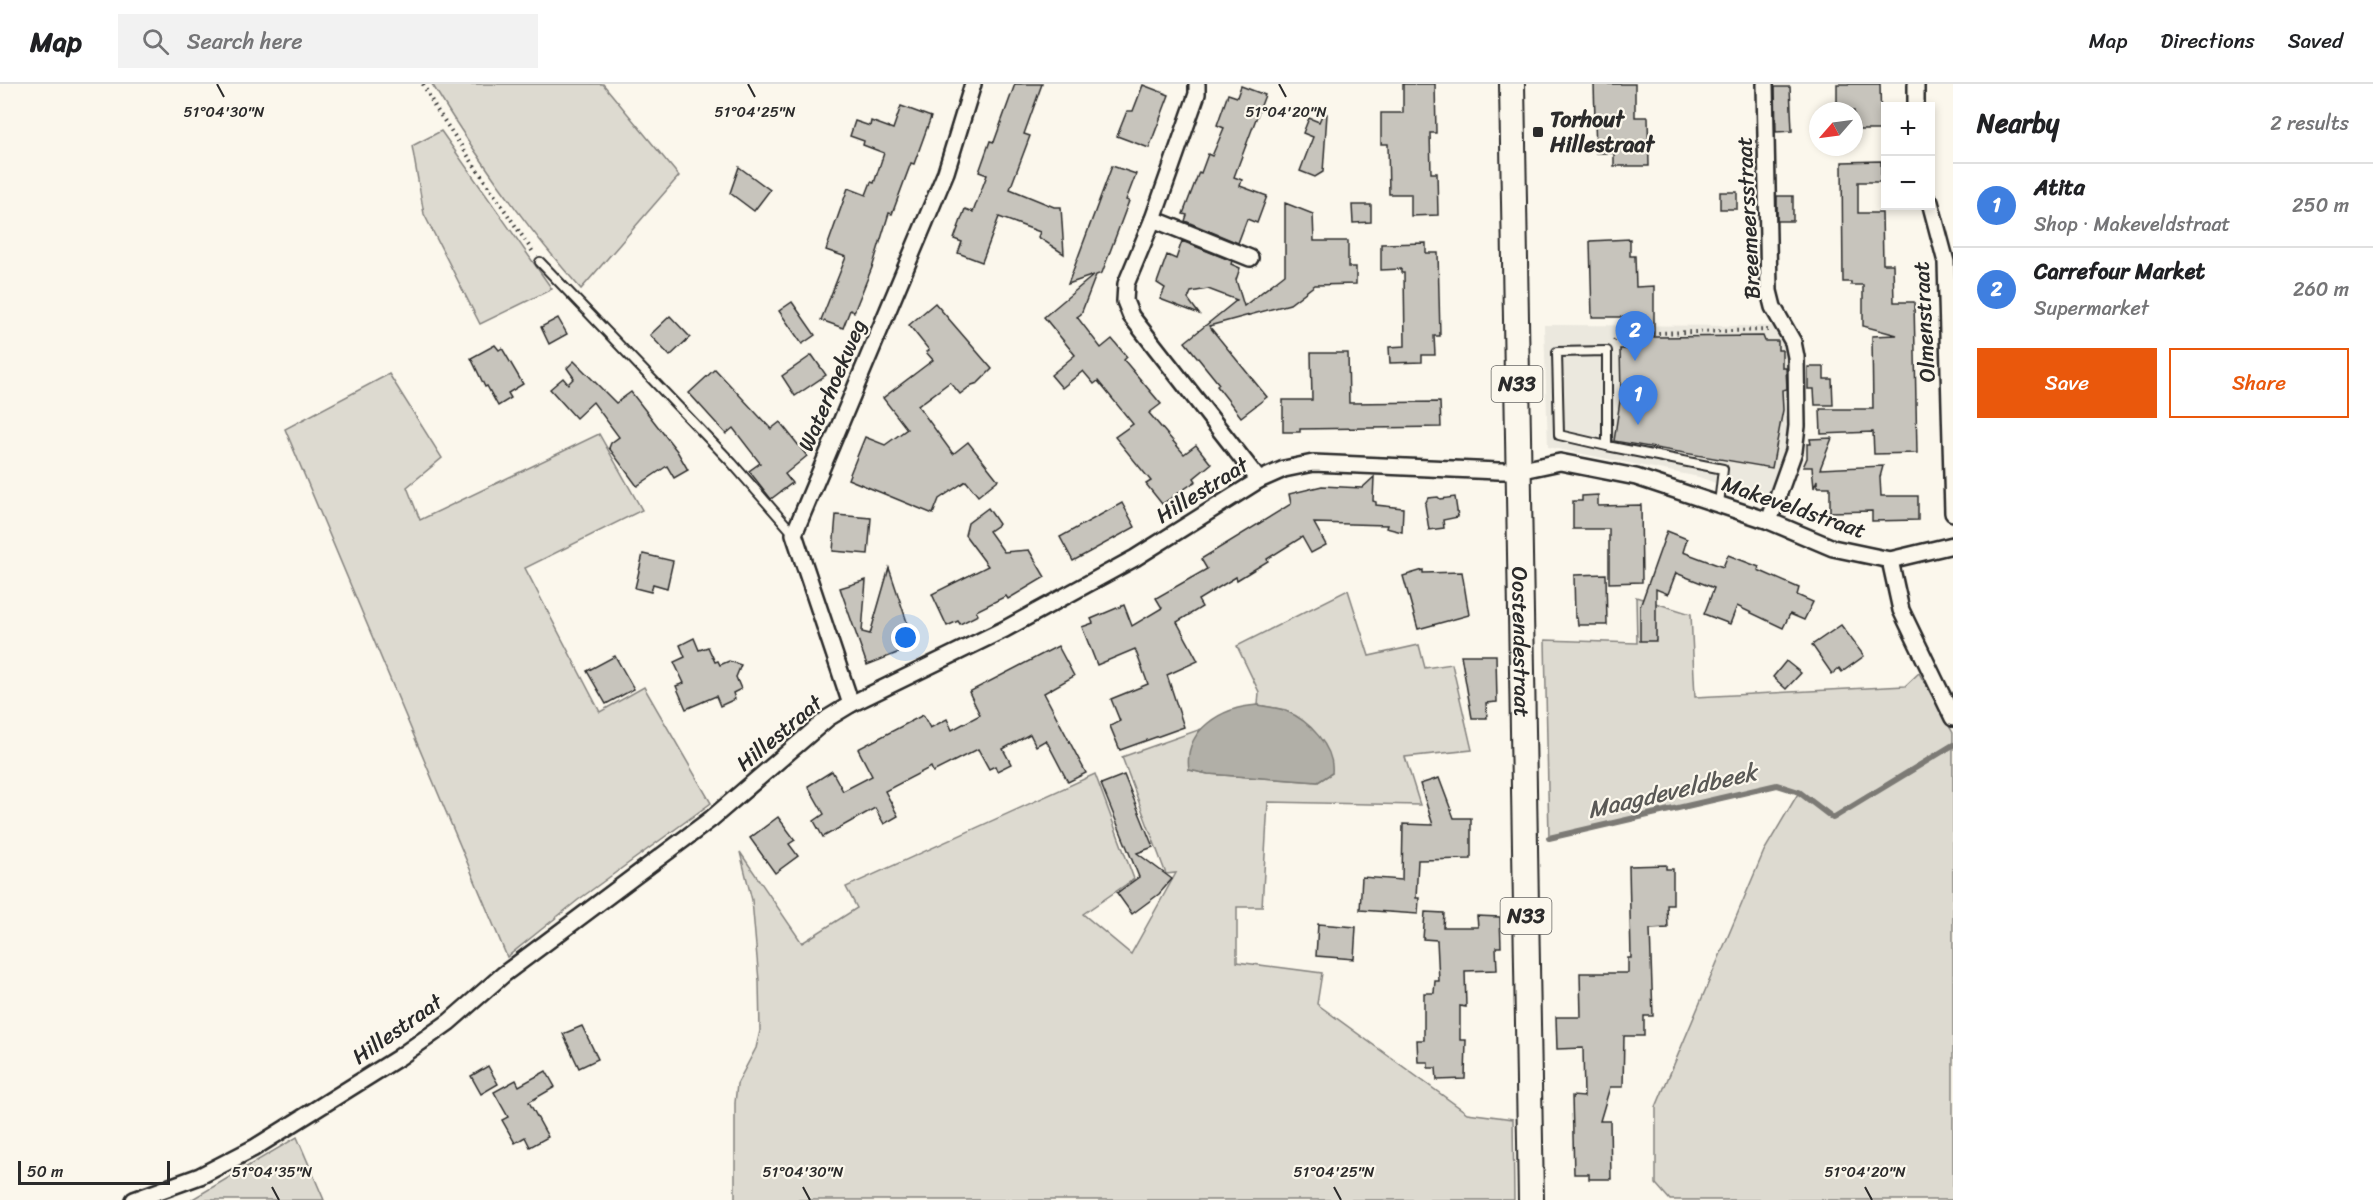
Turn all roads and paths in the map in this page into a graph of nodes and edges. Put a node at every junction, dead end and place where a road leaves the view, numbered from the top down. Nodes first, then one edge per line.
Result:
1 (423, 84) edge
2 (973, 84) edge
3 (1197, 84) edge
4 (1512, 84) edge
5 (1765, 84) edge
6 (1916, 84) edge
7 (1916, 102) edge
8 (1932, 210) edge
9 (1153, 219) junction
10 (1250, 258) dead end
11 (540, 262) joint
12 (1787, 331) junction
13 (1607, 351) junction
14 (1607, 446) junction
15 (1518, 471) junction
16 (1259, 480) junction
17 (1719, 504) junction
18 (1953, 513) edge
19 (1769, 521) junction
20 (794, 534) junction
21 (1953, 546) edge
22 (1890, 560) junction
23 (851, 705) junction
24 (1953, 718) edge
25 (134, 1200) edge
26 (1531, 1200) edge

1 - 11 path
2 - 20 street, Waterhoekweg
3 - 9 street
4 - 15 main road, Oostendestraat / N33
5 - 12 street, Breemeersstraat
6 - 7 street
8 - 18 street, Olmenstraat
9 - 10 street
9 - 16 street
11 - 20 lane
12 - 13 path
12 - 19 street, Breemeersstraat
13 - 14 lane
13 - 14 lane
14 - 17 lane
15 - 16 street, Hillestraat
15 - 17 street, Makeveldstraat
15 - 26 main road, Oostendestraat / N33
16 - 23 street, Hillestraat
17 - 19 street, Makeveldstraat
19 - 22 street, Makeveldstraat
20 - 23 street
21 - 22 street
22 - 24 street, Makeveldstraat
23 - 25 street, Hillestraat

